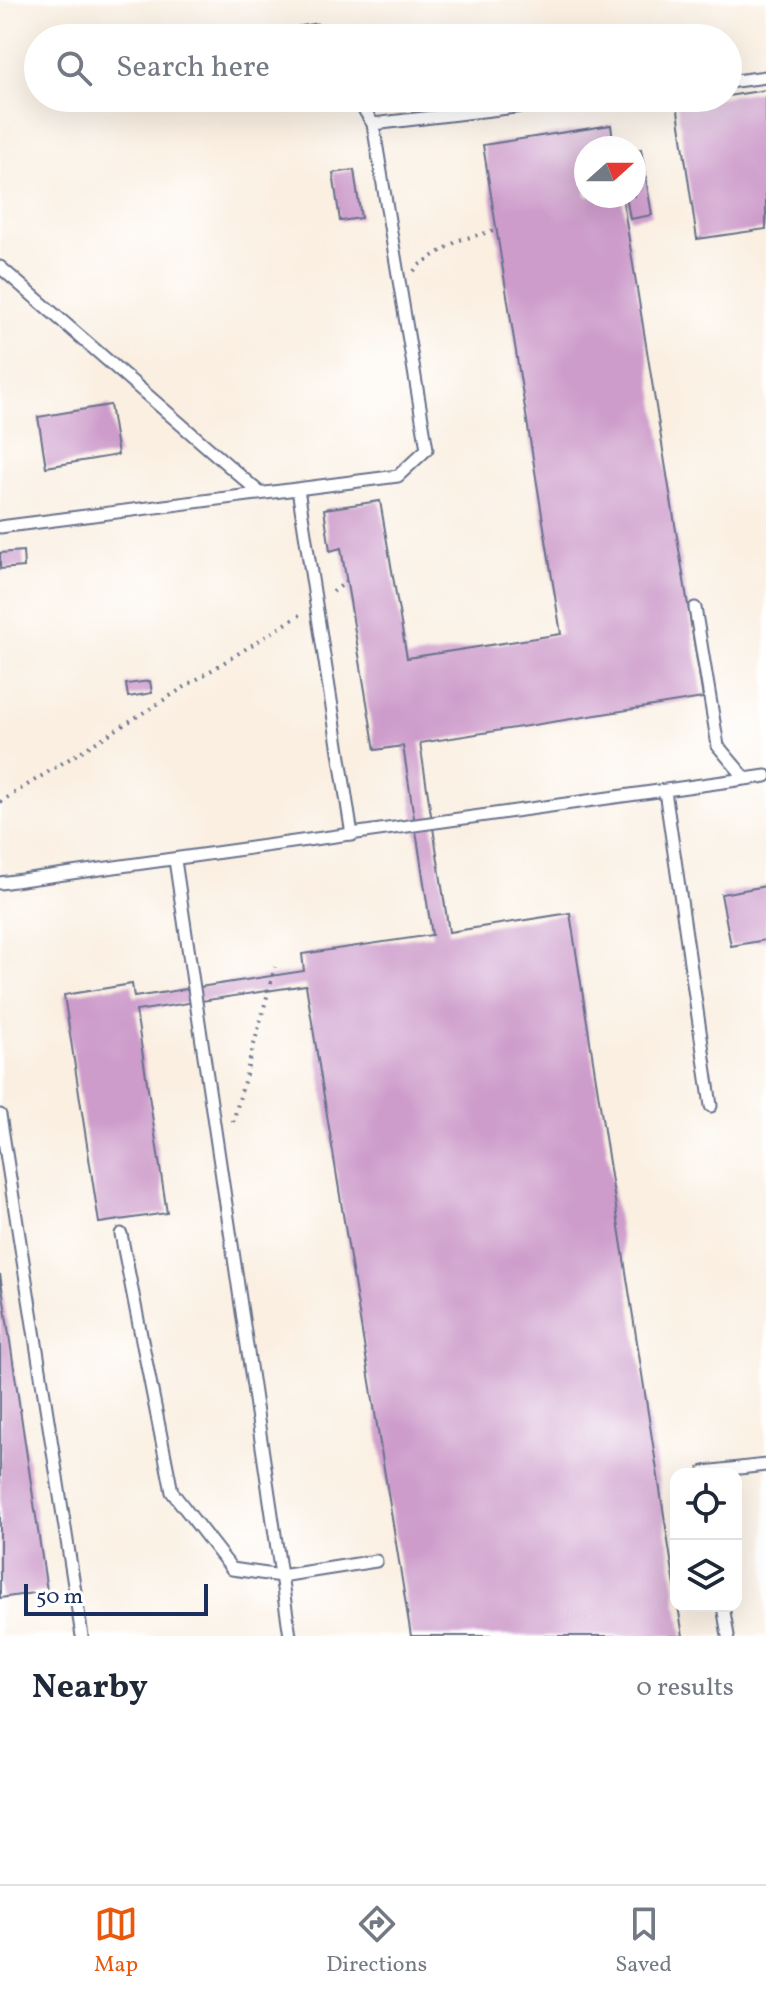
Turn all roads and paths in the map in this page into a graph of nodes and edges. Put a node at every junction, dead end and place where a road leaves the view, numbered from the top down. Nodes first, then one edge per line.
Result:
1 (766, 77) edge
2 (742, 80) edge
3 (366, 112) edge
4 (474, 112) edge
5 (373, 124) junction
6 (497, 230) dead end
7 (0, 267) edge
8 (400, 289) junction
9 (298, 489) junction
10 (260, 493) junction
11 (0, 527) edge
12 (347, 581) dead end
13 (316, 605) junction
14 (695, 608) dead end
15 (766, 776) edge
16 (746, 779) junction
17 (665, 791) junction
18 (0, 802) edge
19 (352, 835) junction
20 (175, 860) junction
21 (0, 883) edge
22 (275, 967) dead end
23 (711, 1106) dead end
24 (0, 1115) edge
25 (229, 1136) dead end
26 (121, 1234) dead end
27 (766, 1465) edge
28 (739, 1468) edge
29 (376, 1561) dead end
30 (281, 1576) junction
31 (724, 1612) edge
32 (82, 1636) edge
33 (290, 1636) edge
34 (728, 1636) edge

1 - 2 lane
3 - 5 lane
4 - 5 lane
5 - 8 lane
6 - 8 path
7 - 10 lane
8 - 9 lane
9 - 10 lane
9 - 13 lane
10 - 11 lane
12 - 13 path
13 - 18 path
13 - 19 lane
14 - 16 lane
15 - 16 lane
16 - 17 lane
17 - 19 lane
17 - 23 lane
19 - 20 lane
20 - 21 lane
20 - 30 lane
22 - 25 path
24 - 32 lane
26 - 30 lane
27 - 28 lane
29 - 30 lane
30 - 33 lane
31 - 34 lane

